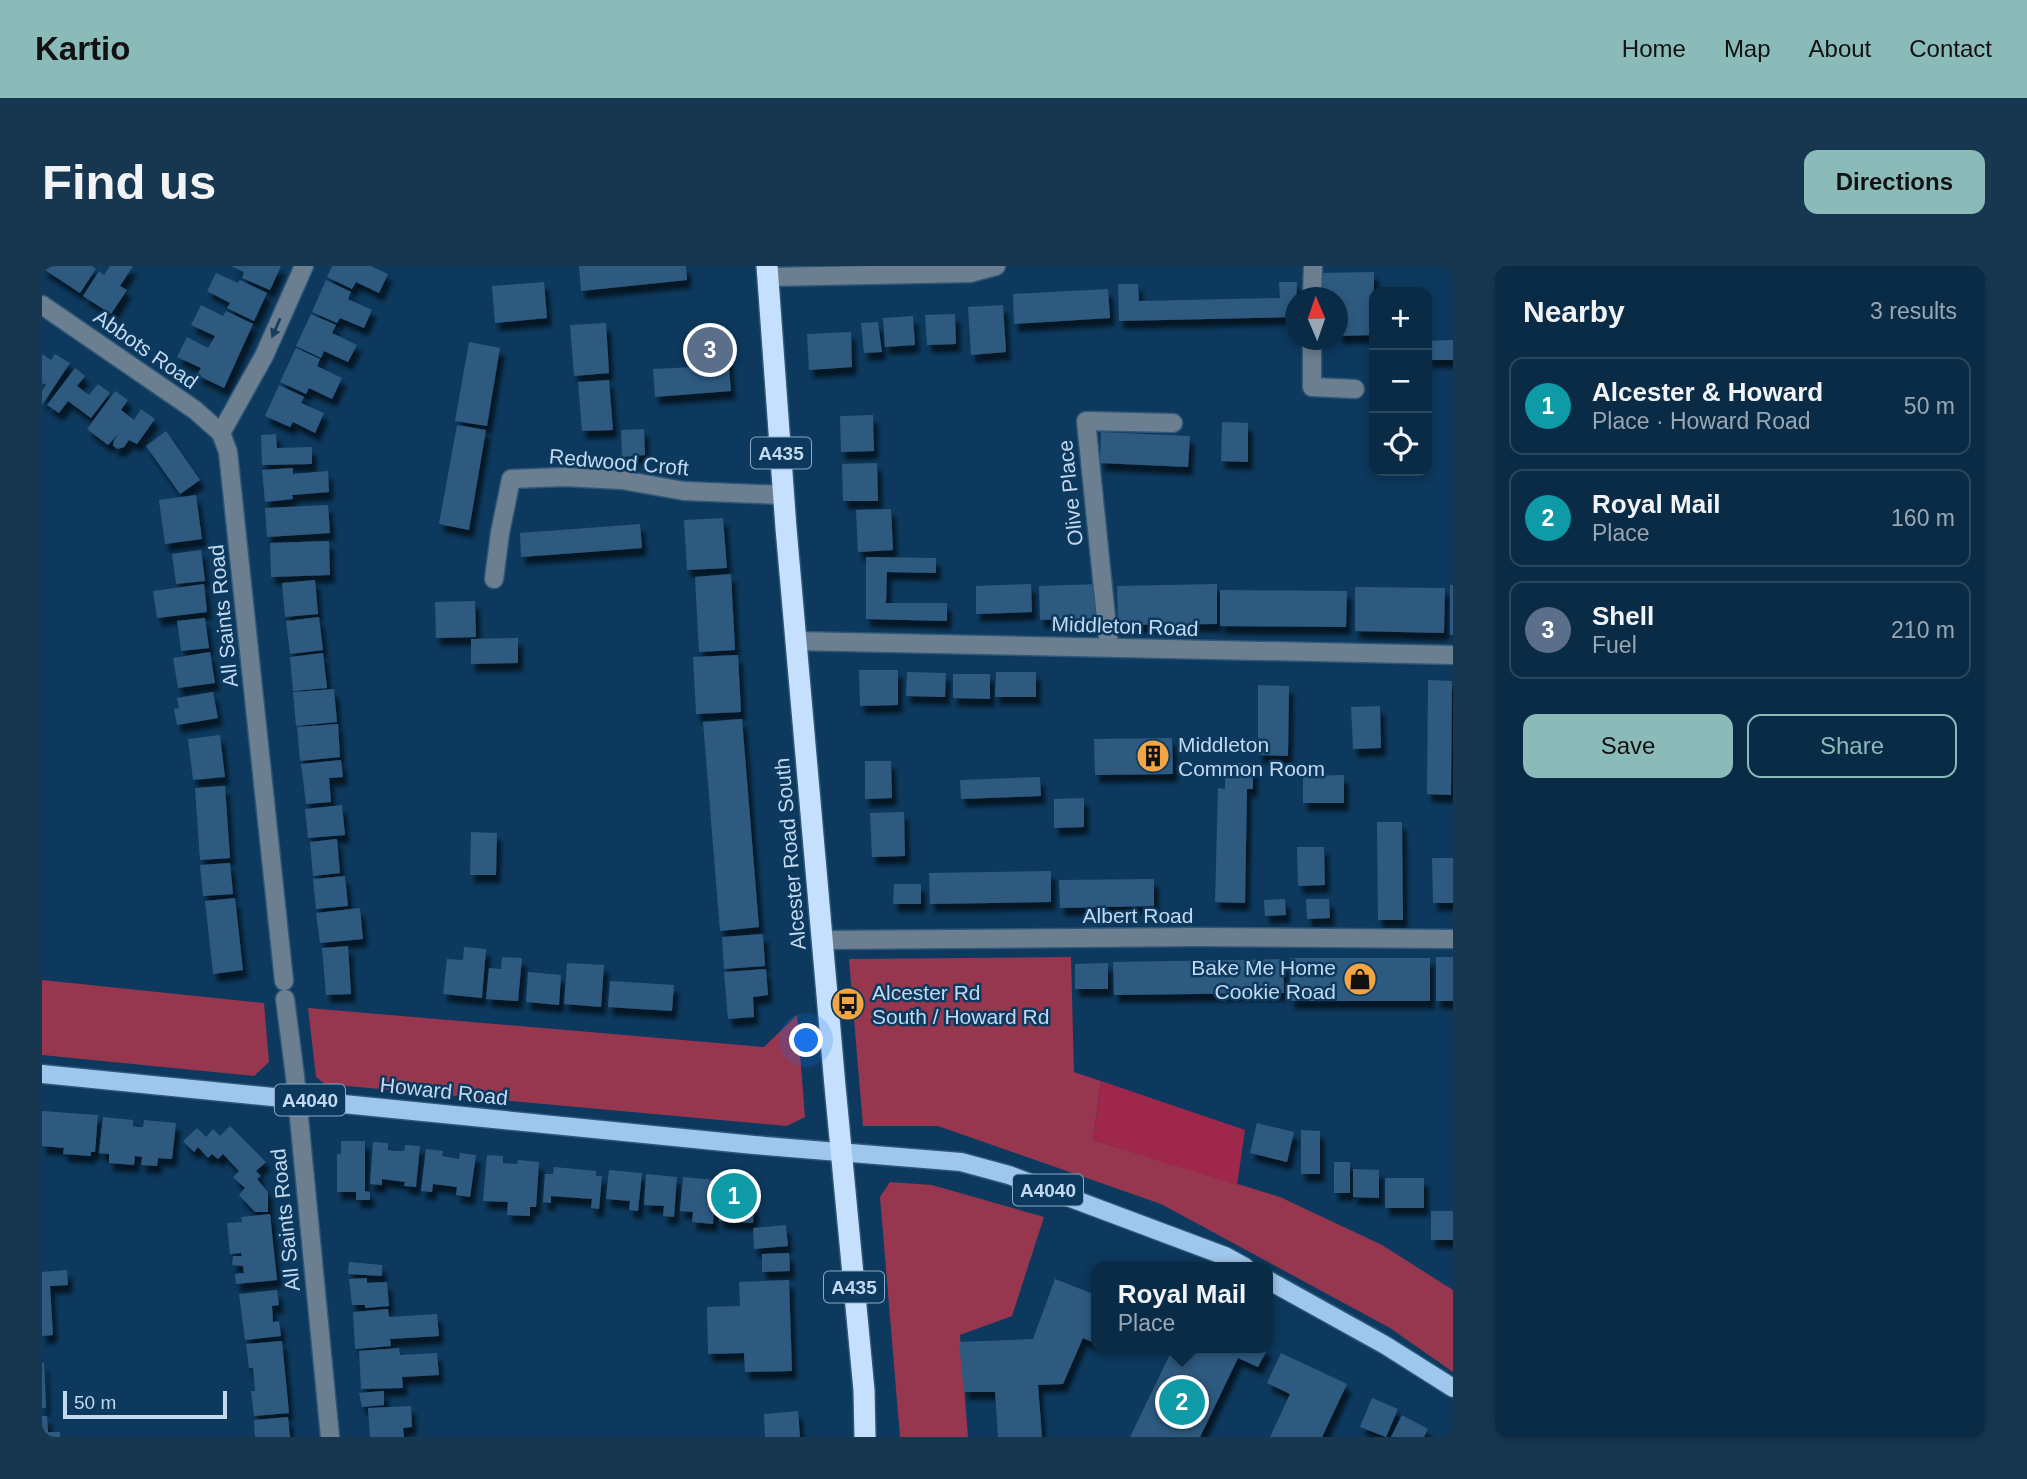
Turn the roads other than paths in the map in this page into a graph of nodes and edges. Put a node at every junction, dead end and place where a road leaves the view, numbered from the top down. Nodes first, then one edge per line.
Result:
1 (304, 266) edge
2 (996, 266) edge
3 (1312, 266) edge
4 (767, 271) edge
5 (1312, 287) edge
6 (42, 305) edge
7 (1312, 350) edge
8 (1355, 389) dead end
9 (1173, 423) dead end
10 (221, 433) junction
11 (784, 495) junction
12 (494, 579) dead end
13 (796, 641) junction
14 (1109, 647) junction
15 (1453, 655) edge
16 (1453, 939) edge
17 (823, 940) junction
18 (42, 1074) edge
19 (296, 1098) junction
20 (841, 1153) junction
21 (1236, 1262) edge
22 (1273, 1283) edge
23 (1453, 1388) edge
24 (330, 1437) edge
25 (865, 1437) edge

1 -> 10 street
2 - 4 street
3 - 5 street
4 - 11 highway, Alcester Road South / A435
6 - 10 street, Abbots Road
7 - 8 street
9 - 14 street, Olive Place
10 - 19 street, All Saints Road
11 - 12 street, Redwood Croft
11 - 13 highway, Alcester Road South / A435
13 - 14 street, Middleton Road
13 - 17 highway, Alcester Road South / A435
14 - 15 street, Middleton Road
16 - 17 street, Albert Road
17 - 20 highway, Alcester Road South / A435
18 - 19 main road, Howard Road / A4040
19 - 20 main road, Howard Road / A4040
19 - 24 street, All Saints Road
20 - 21 main road, A4040
20 - 25 highway, Alcester Road South / A435
22 - 23 main road

